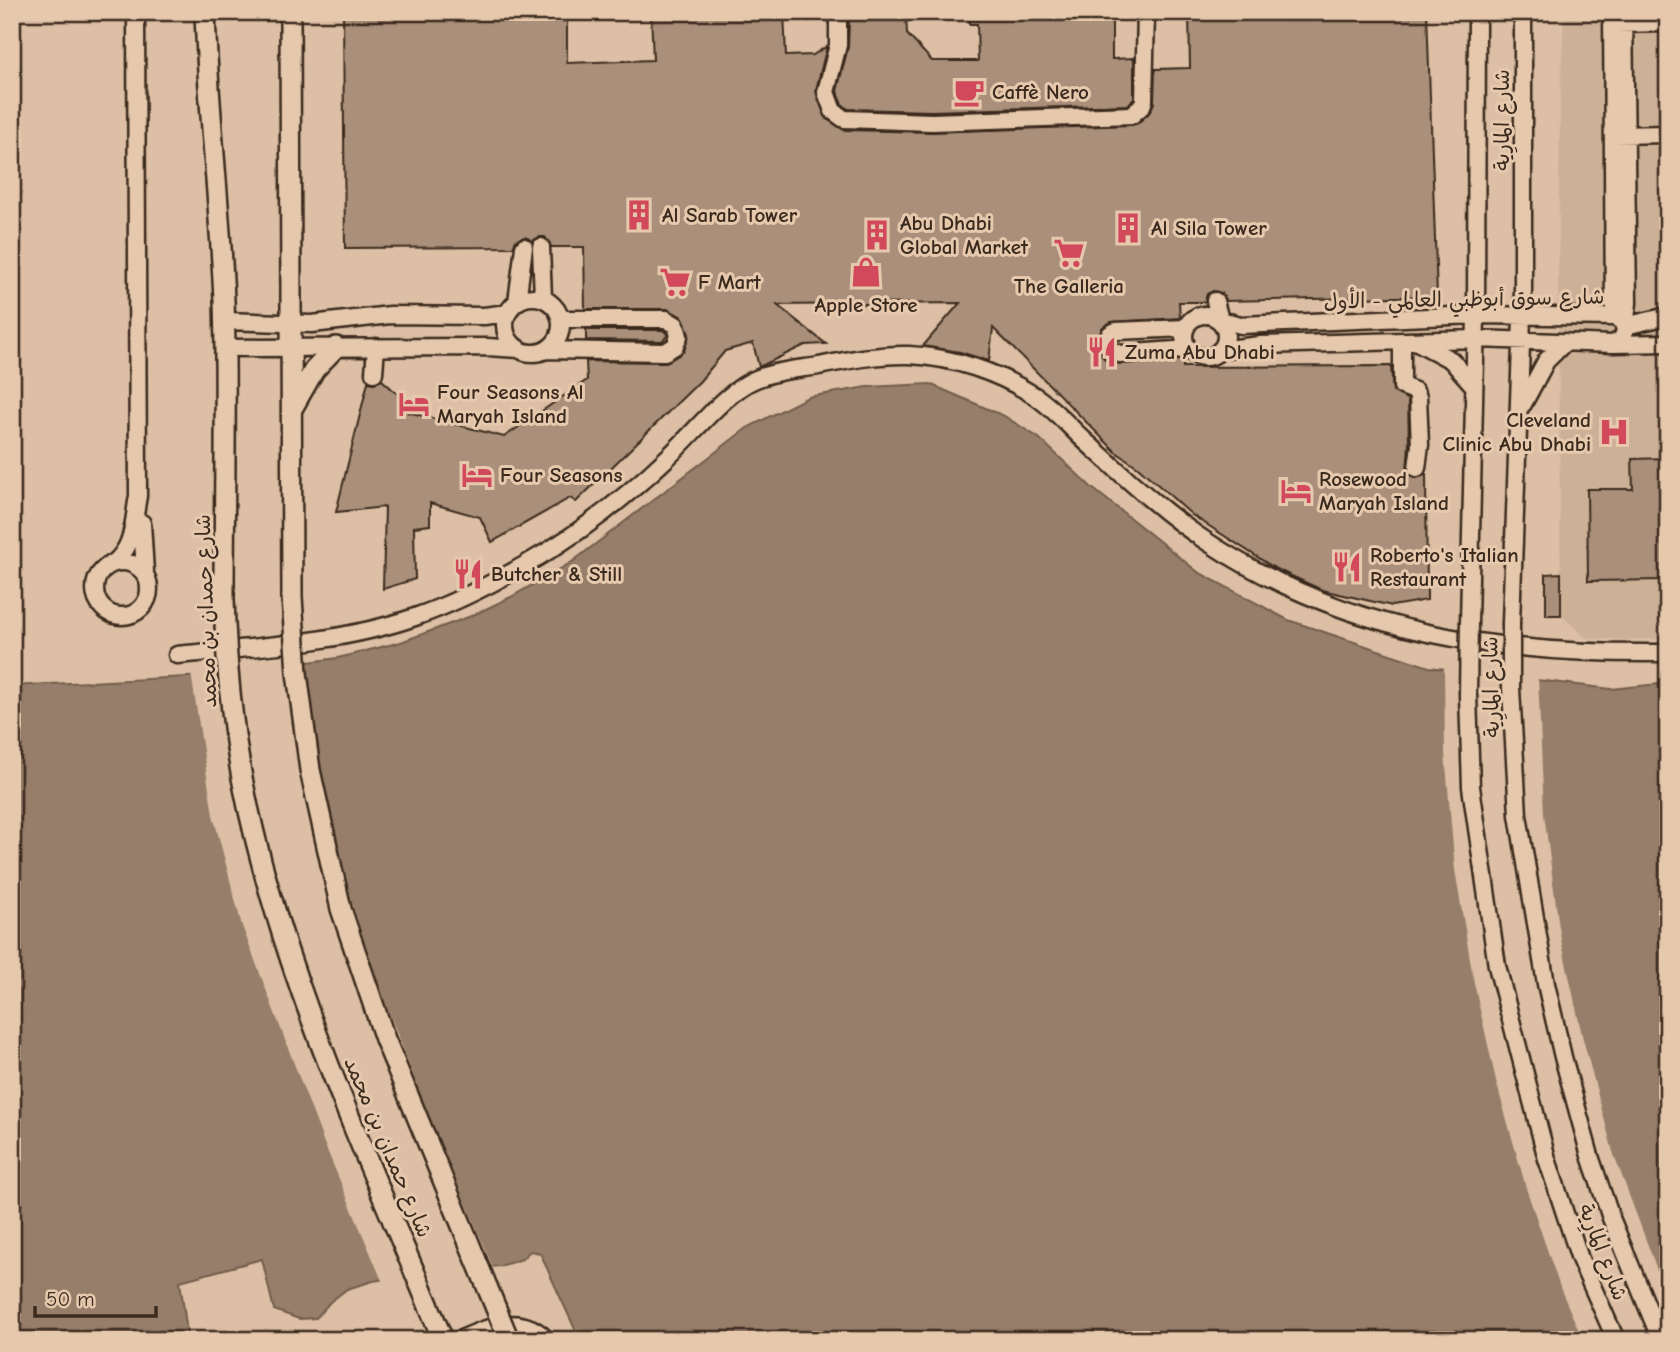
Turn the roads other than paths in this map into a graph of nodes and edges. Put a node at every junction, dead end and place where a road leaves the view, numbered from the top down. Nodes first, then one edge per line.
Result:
1 (136, 12) edge
2 (205, 12) edge
3 (290, 12) edge
4 (838, 12) edge
5 (1146, 12) edge
6 (1477, 12) edge
7 (1523, 12) edge
8 (1618, 18) edge
9 (1668, 23) edge
10 (1668, 134) edge
11 (1619, 135) junction
12 (524, 247) dead end
13 (541, 247) dead end
14 (543, 298) junction
15 (512, 307) junction
16 (1476, 315) junction
17 (1522, 316) junction
18 (1668, 316) edge
19 (561, 319) junction
20 (1220, 320) junction
21 (224, 321) junction
22 (1619, 321) junction
23 (290, 323) junction
24 (1186, 328) junction
25 (1476, 339) junction
26 (1522, 339) junction
27 (1408, 341) junction
28 (1565, 342) junction
29 (1668, 343) edge
30 (1613, 344) junction
31 (290, 347) junction
32 (336, 347) junction
33 (376, 347) junction
34 (225, 348) junction
35 (519, 349) junction
36 (1189, 349) junction
37 (546, 350) junction
38 (1220, 350) junction
39 (374, 373) dead end
40 (1474, 386) junction
41 (291, 411) junction
42 (1519, 412) junction
43 (1417, 468) dead end
44 (138, 496) junction
45 (114, 563) junction
46 (145, 572) junction
47 (1668, 653) edge
48 (177, 655) dead end
49 (443, 1340) edge
50 (459, 1340) edge
51 (509, 1340) edge
52 (547, 1340) edge
53 (1616, 1340) edge
54 (1661, 1340) edge

1 - 44 street
2 - 21 main road, شارع حمدان بن محمد
3 - 23 main road, شارع حمدان بن محمد
4 - 5 street
6 - 16 street, شارع المارِية
7 - 17 street, شارع المارِية
8 - 9 street
8 - 11 street
10 - 11 street
11 - 22 street
12 - 15 street
13 - 14 street
14 - 15 street
14 - 19 street
15 - 23 street
15 - 35 street
16 - 17 street, شارع سوق أبوظبي العالمي - الأول
16 - 20 street, شارع سوق أبوظبي العالمي - الأول
16 - 25 street, شارع المارِية
17 - 22 street, شارع سوق أبوظبي العالمي - الأول
17 - 26 street, شارع المارِية
18 - 22 street
19 - 37 street
19 - 37 street
20 - 24 street, شارع سوق أبوظبي العالمي - الأول
20 - 38 street
21 - 23 street
21 - 34 main road, شارع حمدان بن محمد
22 - 30 street, شارع سوق أبوظبي العالمي - الأول
23 - 31 main road, شارع حمدان بن محمد
24 - 36 street
24 - 36 street, شارع سوق أبوظبي العالمي - الأول
25 - 26 street, شارع سوق أبوظبي العالمي - الأول
25 - 27 street, شارع سوق أبوظبي العالمي - الأول
25 - 40 street, شارع المارِية
26 - 28 street, شارع سوق أبوظبي العالمي - الأول
26 - 42 street, شارع المارِية
27 - 38 street, شارع سوق أبوظبي العالمي - الأول
27 - 40 street
27 - 43 street
28 - 30 street, شارع سوق أبوظبي العالمي - الأول
28 - 42 street
29 - 30 street
31 - 32 street
31 - 34 street
31 - 41 main road, شارع حمدان بن محمد
32 - 33 street
32 - 41 main road
33 - 35 street
33 - 39 street
34 - 49 main road, شارع حمدان بن محمد, bridge
35 - 37 street
36 - 38 street, شارع سوق أبوظبي العالمي - الأول
40 - 53 street, شارع المارِية, bridge
41 - 51 main road, شارع حمدان بن محمد, bridge
42 - 54 street, شارع المارِية, bridge
44 - 45 street
44 - 46 street
45 - 46 street
45 - 46 street
47 - 48 street
50 - 52 street

